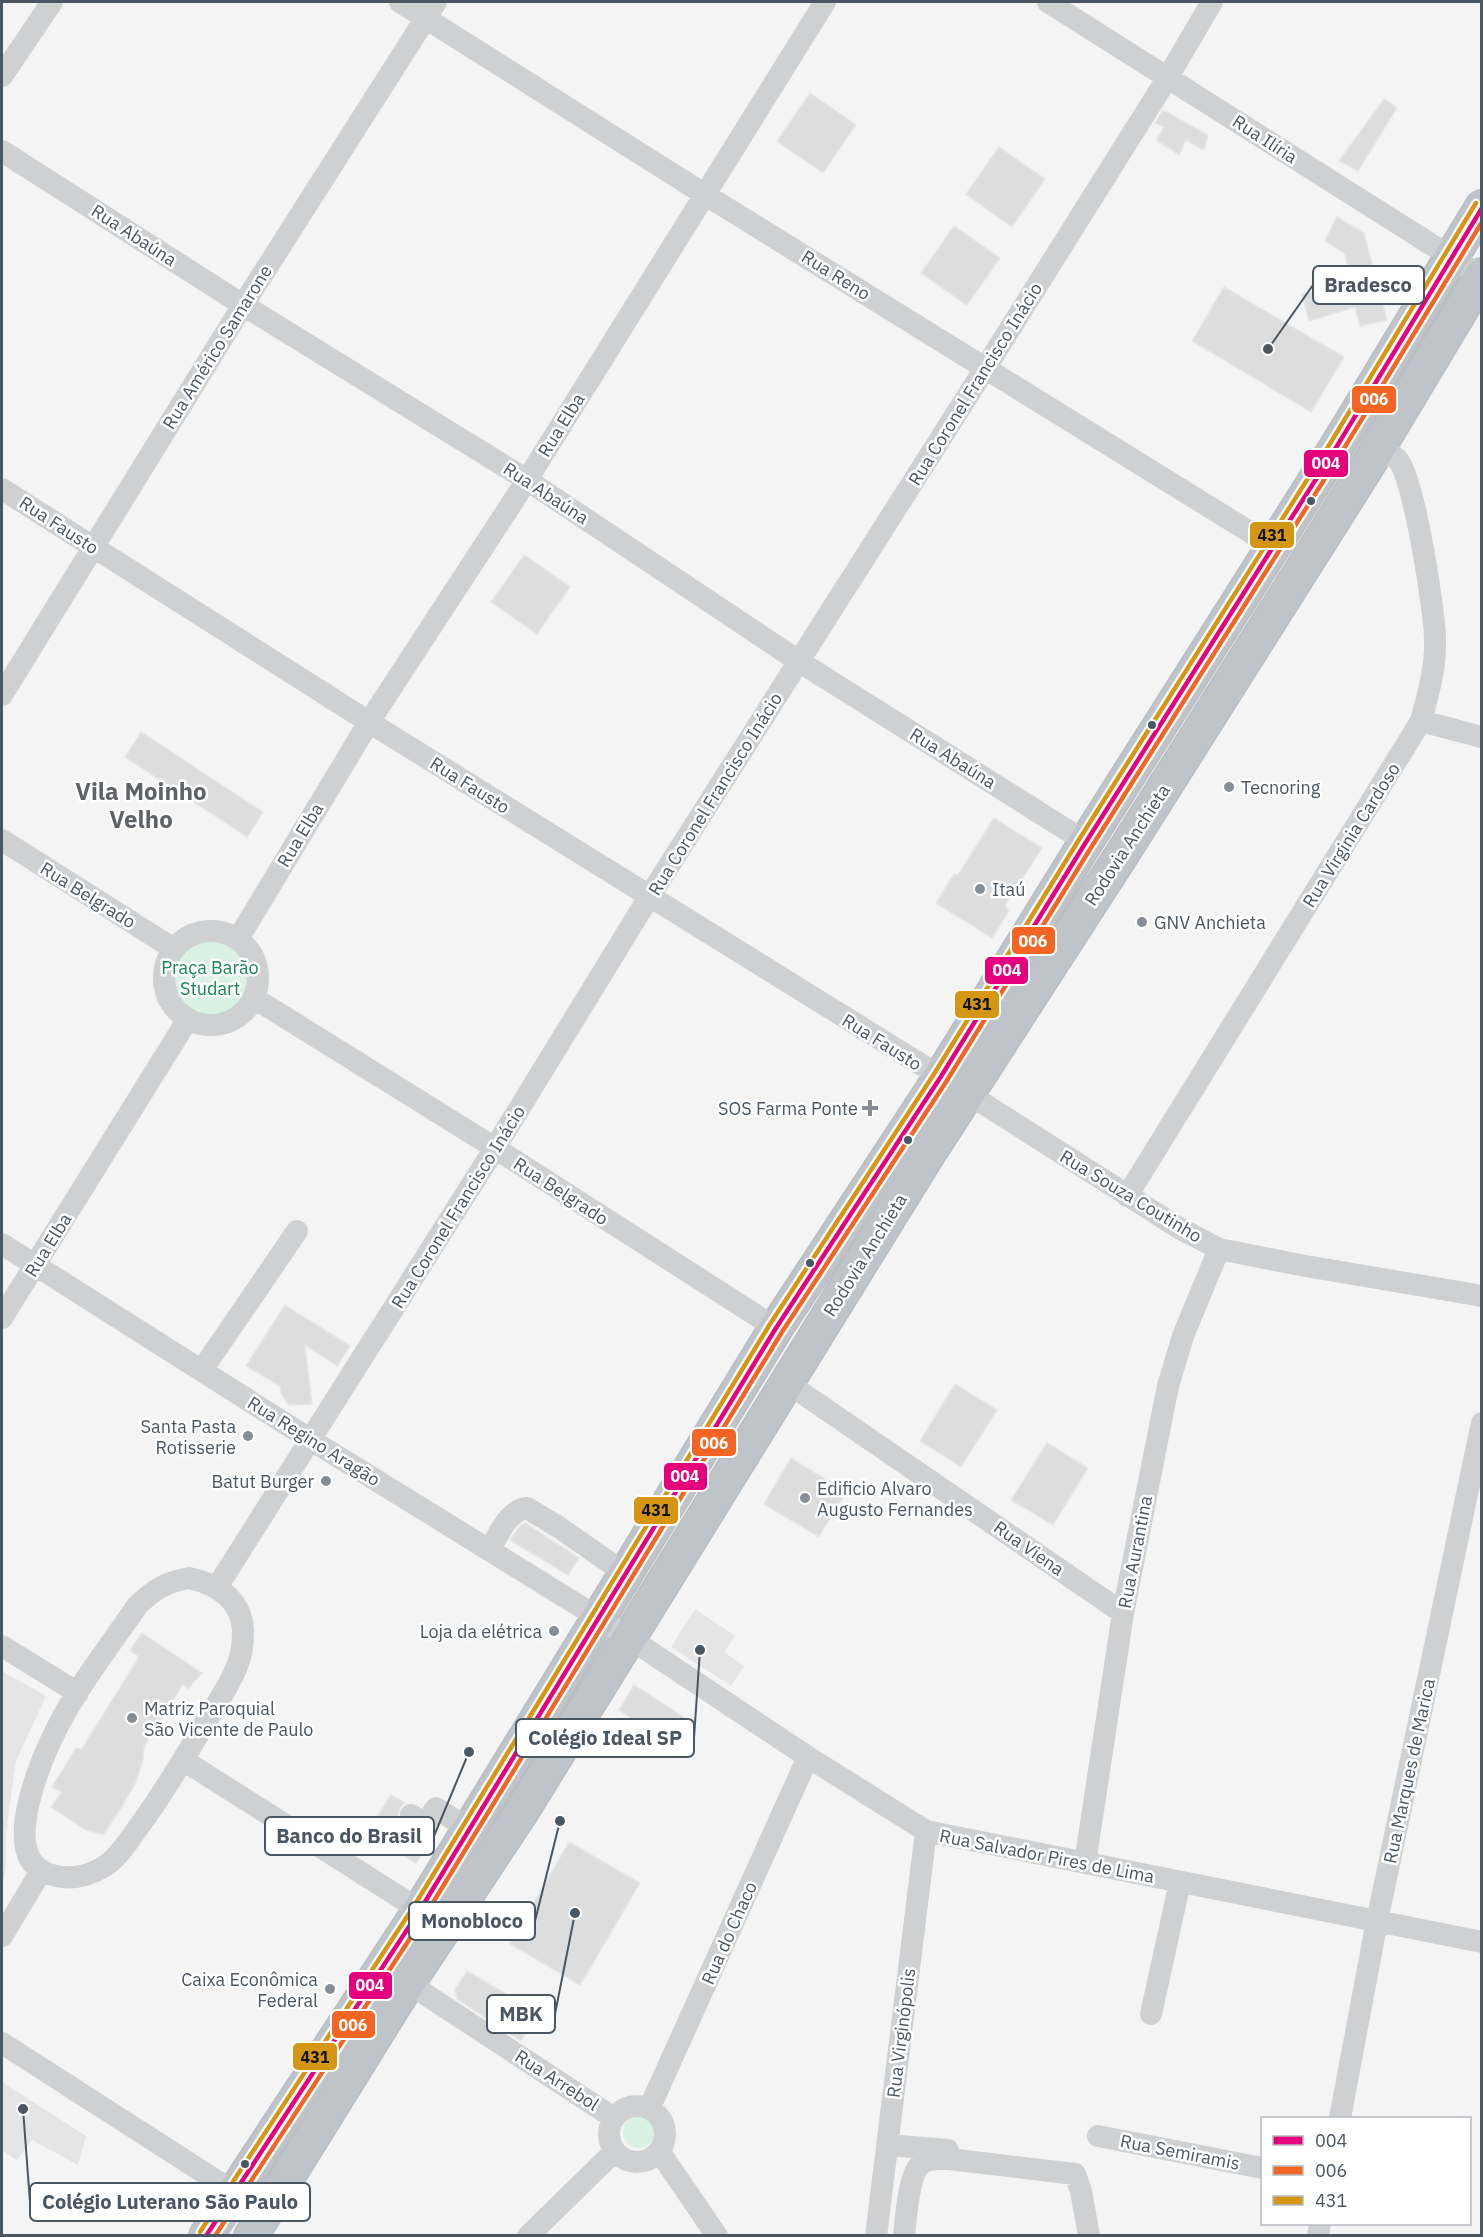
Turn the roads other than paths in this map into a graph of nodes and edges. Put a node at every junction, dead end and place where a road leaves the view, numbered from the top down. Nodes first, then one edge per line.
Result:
1 (52, 2) edge
2 (400, 2) edge
3 (825, 2) edge
4 (1048, 2) edge
5 (1212, 2) edge
6 (431, 10) edge
7 (2, 76) edge
8 (1168, 76) junction
9 (2, 151) edge
10 (704, 194) junction
11 (1482, 207) edge
12 (1451, 259) junction
13 (1481, 276) edge
14 (243, 305) junction
15 (986, 367) junction
16 (1379, 447) junction
17 (527, 480) junction
18 (2, 489) edge
19 (93, 547) junction
20 (1274, 547) junction
21 (800, 662) junction
22 (2, 695) edge
23 (1421, 721) junction
24 (369, 722) junction
25 (1482, 737) edge
26 (2, 840) edge
27 (1086, 842) junction
28 (649, 897) junction
29 (238, 939) junction
30 (174, 949) junction
31 (254, 998) junction
32 (188, 1019) junction
33 (953, 1085) junction
34 (495, 1148) junction
35 (1127, 1196) junction
36 (297, 1231) dead end
37 (2, 1244) edge
38 (1218, 1249) junction
39 (36, 1265) junction
40 (1482, 1296) edge
41 (2, 1318) edge
42 (776, 1328) junction
43 (202, 1370) junction
44 (786, 1382) junction
45 (1482, 1423) edge
46 (311, 1440) junction
47 (490, 1550) junction
48 (626, 1574) junction
49 (217, 1587) junction
50 (1123, 1612) junction
51 (599, 1618) junction
52 (628, 1636) junction
53 (2, 1646) edge
54 (78, 1693) junction
55 (808, 1757) junction
56 (183, 1760) junction
57 (411, 1815) dead end
58 (470, 1830) junction
59 (926, 1831) junction
60 (1085, 1863) junction
61 (41, 1871) junction
62 (1180, 1882) junction
63 (420, 1910) junction
64 (1377, 1921) junction
65 (2, 1936) edge
66 (1482, 1942) edge
67 (408, 1983) junction
68 (1151, 2014) dead end
69 (2, 2043) edge
70 (649, 2109) junction
71 (1340, 2117) edge
72 (615, 2118) junction
73 (1098, 2136) dead end
74 (887, 2145) junction
75 (615, 2151) junction
76 (659, 2151) junction
77 (1004, 2155) dead end
78 (1261, 2168) edge
79 (234, 2192) junction
80 (206, 2235) edge
81 (251, 2235) edge
82 (528, 2235) edge
83 (717, 2235) edge
84 (876, 2235) edge
85 (904, 2235) edge
86 (1089, 2235) edge

1 - 7 street
2 - 6 street, Rua Reno
3 - 10 street, Rua Elba
4 - 8 street, Rua Ilíria
5 - 8 street, Rua Coronel Francisco Inácio
6 - 10 street, Rua Reno
6 - 14 street, Rua Américo Samarone
8 - 12 street, Rua Ilíria
8 - 15 street, Rua Coronel Francisco Inácio
9 - 14 street, Rua Abaúna
10 - 15 street, Rua Reno
10 - 17 street, Rua Elba
11 - 12 highway, Rodovia Anchieta
12 - 13 street, Rua Ilíria
12 - 20 highway, Rodovia Anchieta
13 - 16 highway, Rodovia Anchieta
14 - 17 street, Rua Abaúna
14 - 19 street, Rua Américo Samarone
15 - 20 street, Rua Reno
15 - 21 street, Rua Coronel Francisco Inácio
16 - 23 street, Rua Virginia Cardoso
16 - 33 highway, Rodovia Anchieta
17 - 21 street, Rua Abaúna
17 - 24 street, Rua Elba
18 - 19 street, Rua Fausto
19 - 22 street, Rua Américo Samarone
19 - 24 street, Rua Fausto
20 - 27 highway, Rodovia Anchieta
21 - 27 street, Rua Abaúna
21 - 28 street, Rua Coronel Francisco Inácio
23 - 25 street
23 - 35 street, Rua Virginia Cardoso
24 - 28 street, Rua Fausto
24 - 29 street, Rua Elba
26 - 30 street, Rua Belgrado
27 - 33 highway, Rodovia Anchieta
28 - 33 street, Rua Fausto
28 - 34 street, Rua Coronel Francisco Inácio
29 - 30 street
29 - 31 street
30 - 32 street
31 - 32 street
31 - 34 street, Rua Belgrado
32 - 39 street, Rua Elba
33 - 35 street, Rua Souza Coutinho
33 - 42 highway, Rodovia Anchieta
33 - 44 highway, Rodovia Anchieta
34 - 42 street, Rua Belgrado
34 - 46 street, Rua Coronel Francisco Inácio
35 - 38 street, Rua Souza Coutinho
36 - 43 street
37 - 39 street, Rua Regino Aragão
38 - 40 street, Rua Souza Coutinho
38 - 50 street, Rua Aurantina
39 - 41 street, Rua Elba
39 - 43 street, Rua Regino Aragão
42 - 48 highway, Rodovia Anchieta
43 - 46 street, Rua Regino Aragão
44 - 50 street, Rua Viena
44 - 52 highway, Rodovia Anchieta
45 - 64 street, Rua Marques de Marica
46 - 47 street, Rua Regino Aragão
46 - 49 street, Rua Coronel Francisco Inácio
47 - 48 street
47 - 51 street, Rua Regino Aragão
48 - 51 highway, Rodovia Anchieta
49 - 54 street
49 - 56 street
50 - 60 street, Rua Aurantina
51 - 52 street, Rua Regino Aragão
51 - 58 highway, Rodovia Anchieta
52 - 55 street, Rua Salvador Pires de Lima
52 - 67 highway, Rodovia Anchieta
53 - 54 street
54 - 61 street
55 - 59 street, Rua Salvador Pires de Lima
55 - 70 street, Rua do Chaco
56 - 61 street
56 - 63 street
57 - 58 street
58 - 63 highway, Rodovia Anchieta
59 - 60 street, Rua Salvador Pires de Lima
59 - 74 street, Rua Virginópolis
60 - 62 street, Rua Salvador Pires de Lima
61 - 65 street
62 - 64 street, Rua Salvador Pires de Lima
62 - 68 street
63 - 79 highway, Rodovia Anchieta
64 - 66 street, Rua Salvador Pires de Lima
64 - 71 street, Rua Marques de Marica
67 - 72 street, Rua Arrebol
67 - 81 highway, Rodovia Anchieta
69 - 79 street
70 - 72 street
70 - 76 street
72 - 75 street
73 - 78 street, Rua Semiramis
74 - 77 street
74 - 84 street, Rua Virginópolis
75 - 76 street
75 - 82 street
76 - 83 street
79 - 80 highway, Rodovia Anchieta
85 - 86 street

